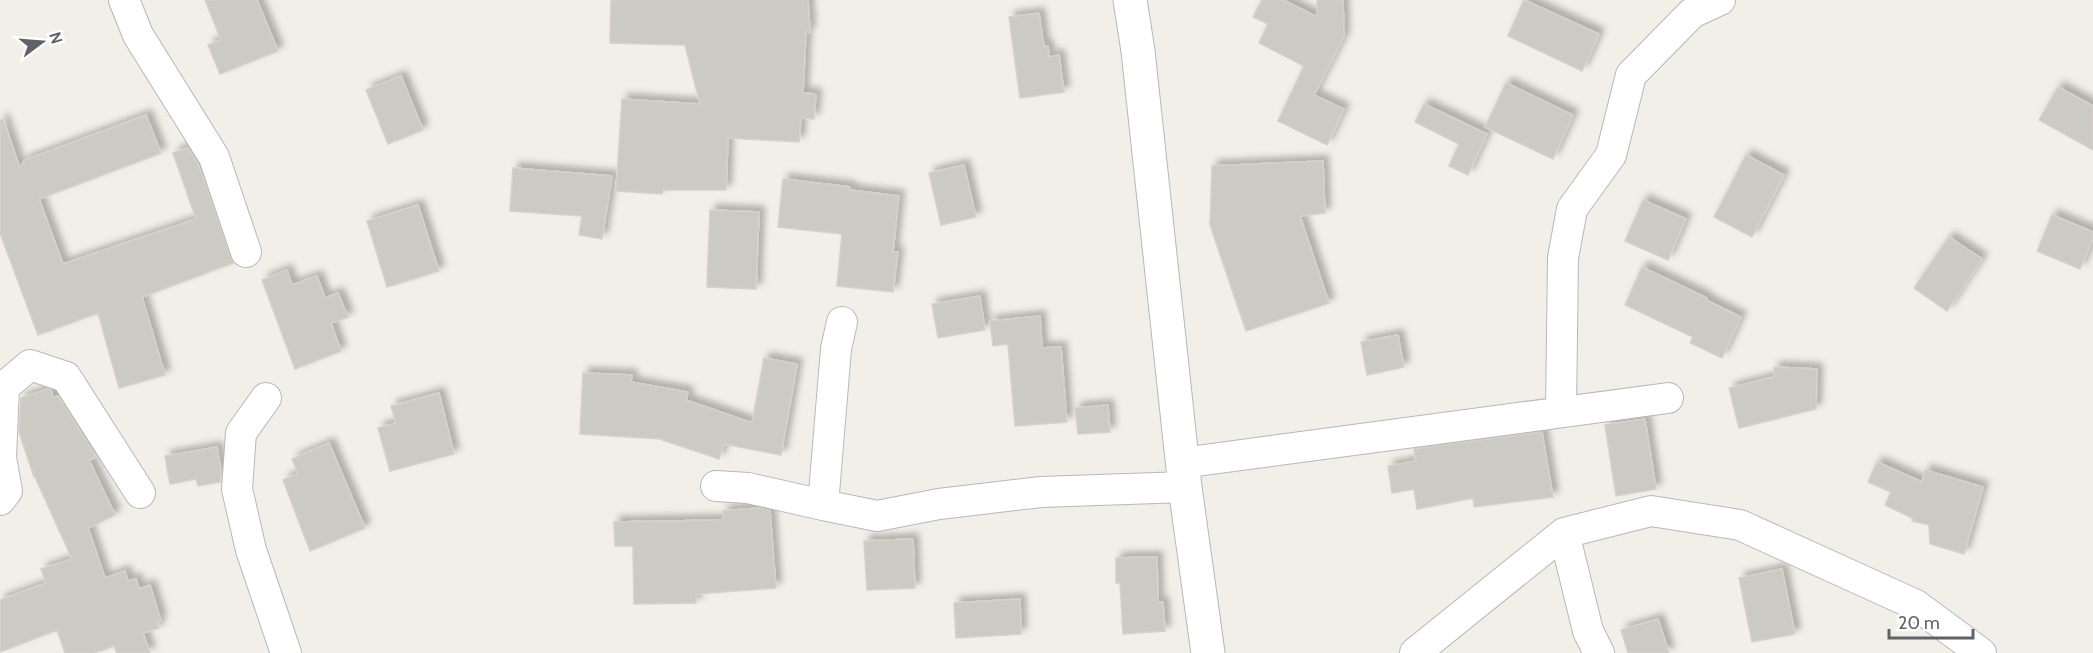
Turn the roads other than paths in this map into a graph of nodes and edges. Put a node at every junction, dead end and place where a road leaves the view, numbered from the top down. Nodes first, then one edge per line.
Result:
1 (124, 0) edge
2 (1130, 0) edge
3 (1720, 0) edge
4 (246, 252) dead end
5 (842, 322) dead end
6 (266, 398) dead end
7 (1668, 398) dead end
8 (1561, 412) junction
9 (1184, 475) junction
10 (716, 486) dead end
11 (140, 493) dead end
12 (0, 500) edge
13 (823, 506) junction
14 (1564, 533) junction
15 (286, 653) edge
16 (1208, 653) edge
17 (1415, 653) edge
18 (1599, 653) edge
19 (1981, 653) edge

1 - 4 street
2 - 9 street
3 - 8 street
5 - 13 street
6 - 15 street
7 - 8 street
8 - 9 street
9 - 13 street
9 - 16 street
10 - 13 street
11 - 12 street
14 - 17 street
14 - 18 street
14 - 19 street

